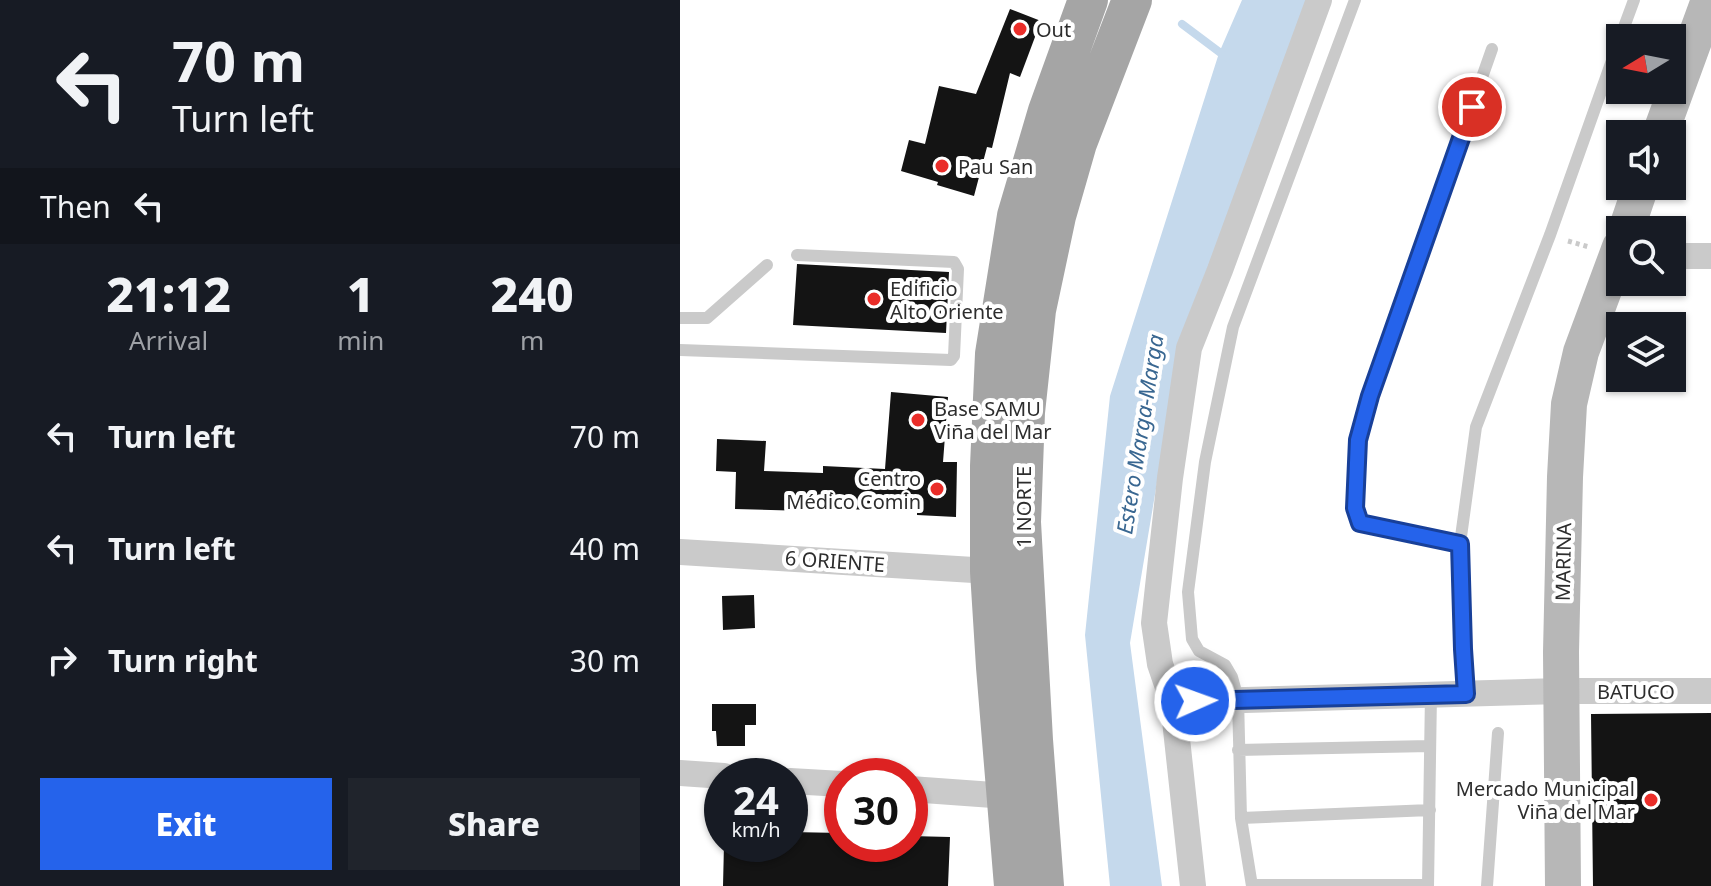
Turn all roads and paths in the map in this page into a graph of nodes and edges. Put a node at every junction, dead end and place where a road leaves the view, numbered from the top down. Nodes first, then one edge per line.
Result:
1 (1088, 0) edge
2 (1132, 0) edge
3 (1319, 0) edge
4 (1355, 0) edge
5 (1634, 0) edge
6 (1709, 0) edge
7 (1625, 24) edge
8 (1492, 49) dead end
9 (1606, 77) edge
10 (1665, 120) edge
11 (1550, 235) junction
12 (1606, 244) edge
13 (797, 255) dead end
14 (1686, 256) edge
15 (1711, 256) edge
16 (767, 265) dead end
17 (1606, 286) edge
18 (680, 318) edge
19 (680, 350) edge
20 (1460, 544) junction
21 (680, 552) edge
22 (990, 571) junction
23 (1561, 691) junction
24 (1711, 691) edge
25 (1431, 694) junction
26 (1466, 694) junction
27 (1238, 699) junction
28 (1173, 702) junction
29 (1498, 733) dead end
30 (1430, 746) junction
31 (1238, 750) junction
32 (680, 773) edge
33 (704, 775) edge
34 (928, 790) edge
35 (1007, 796) junction
36 (1430, 810) junction
37 (1241, 818) junction
38 (1428, 885) edge
39 (1014, 886) edge
40 (1044, 886) edge
41 (1193, 886) edge
42 (1252, 886) edge
43 (1487, 886) edge
44 (1563, 886) edge

1 - 22 main road, 1 NORTE
2 - 40 main road, 1 NORTE
3 - 28 street
4 - 27 lane
5 - 7 lane
6 - 10 main road
8 - 20 lane
9 - 11 lane
11 - 12 path
11 - 20 lane
13 - 19 lane
14 - 15 street
16 - 18 lane
17 - 23 main road, MARINA
20 - 26 lane
21 - 22 street, 6 ORIENTE
22 - 35 main road, 1 NORTE
23 - 24 street, BATUCO
23 - 26 street, BATUCO
23 - 44 main road, MARINA
25 - 26 street, BATUCO
25 - 27 street, BATUCO
25 - 30 lane
27 - 28 street, BATUCO
27 - 31 lane
28 - 41 street
29 - 43 lane
30 - 31 lane
30 - 36 lane
31 - 37 lane
32 - 33 street
34 - 35 street
35 - 39 main road, 1 NORTE
36 - 37 lane
36 - 38 lane
37 - 42 lane
38 - 42 lane

